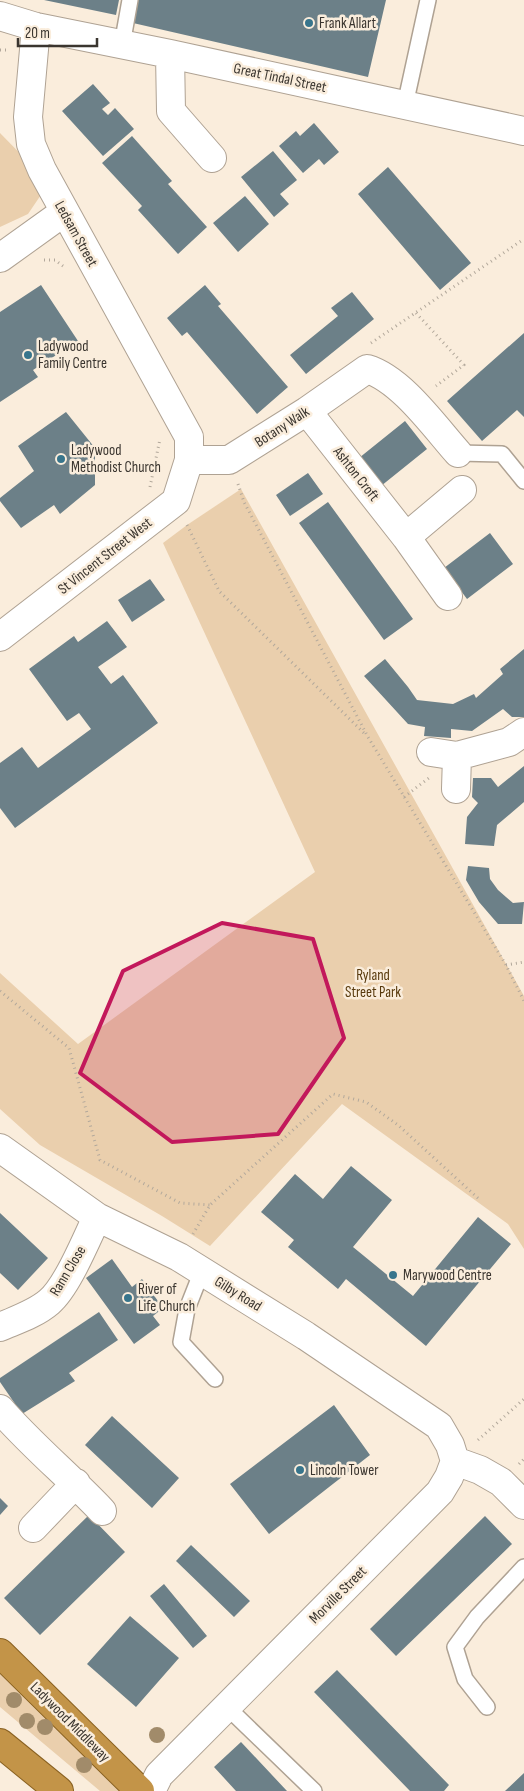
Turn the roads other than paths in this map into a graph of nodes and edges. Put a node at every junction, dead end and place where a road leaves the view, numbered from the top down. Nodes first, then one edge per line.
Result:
1 (3, 0) edge
2 (130, 0) edge
3 (428, 0) edge
4 (0, 16) edge
5 (36, 27) junction
6 (122, 45) junction
7 (170, 54) junction
8 (405, 105) junction
9 (524, 131) edge
10 (212, 158) dead end
11 (64, 212) junction
12 (0, 258) edge
13 (307, 411) junction
14 (458, 453) joint
15 (189, 460) junction
16 (524, 481) edge
17 (462, 490) dead end
18 (406, 537) junction
19 (448, 596) dead end
20 (0, 638) edge
21 (524, 732) edge
22 (431, 752) dead end
23 (457, 756) junction
24 (456, 789) dead end
25 (0, 1148) edge
26 (97, 1217) junction
27 (191, 1264) junction
28 (0, 1327) edge
29 (215, 1378) dead end
30 (0, 1409) edge
31 (455, 1461) junction
32 (76, 1483) junction
33 (524, 1505) edge
34 (102, 1511) dead end
35 (33, 1528) dead end
36 (524, 1567) edge
37 (0, 1653) edge
38 (227, 1707) junction
39 (487, 1707) dead end
40 (0, 1743) edge
41 (59, 1791) edge
42 (140, 1791) edge
43 (151, 1791) edge
44 (314, 1791) edge

1 - 4 lane
2 - 6 lane
3 - 8 lane
4 - 5 street
5 - 6 street, Great Tindal Street
5 - 11 street, Ledsam Street
6 - 7 street, Great Tindal Street
7 - 8 street, Great Tindal Street
7 - 10 street
8 - 9 street, Great Tindal Street
11 - 12 street
11 - 15 street, Ledsam Street
13 - 14 street, Botany Walk
13 - 15 street, Botany Walk
13 - 18 street, Ashton Croft
14 - 16 lane
15 - 20 street, St Vincent Street West
17 - 18 street
18 - 19 street, Ashton Croft
21 - 23 street
22 - 23 street
23 - 24 street
25 - 26 street, Gilby Road
26 - 27 street, Gilby Road
26 - 28 street, Rann Close
27 - 29 lane
27 - 31 street, Gilby Road
30 - 32 street
31 - 33 street
31 - 38 street, Morville Street
32 - 34 street
32 - 35 street
36 - 39 lane
37 - 42 highway, Ladywood Middleway
38 - 43 street, Morville Street
38 - 44 lane
40 - 41 highway

